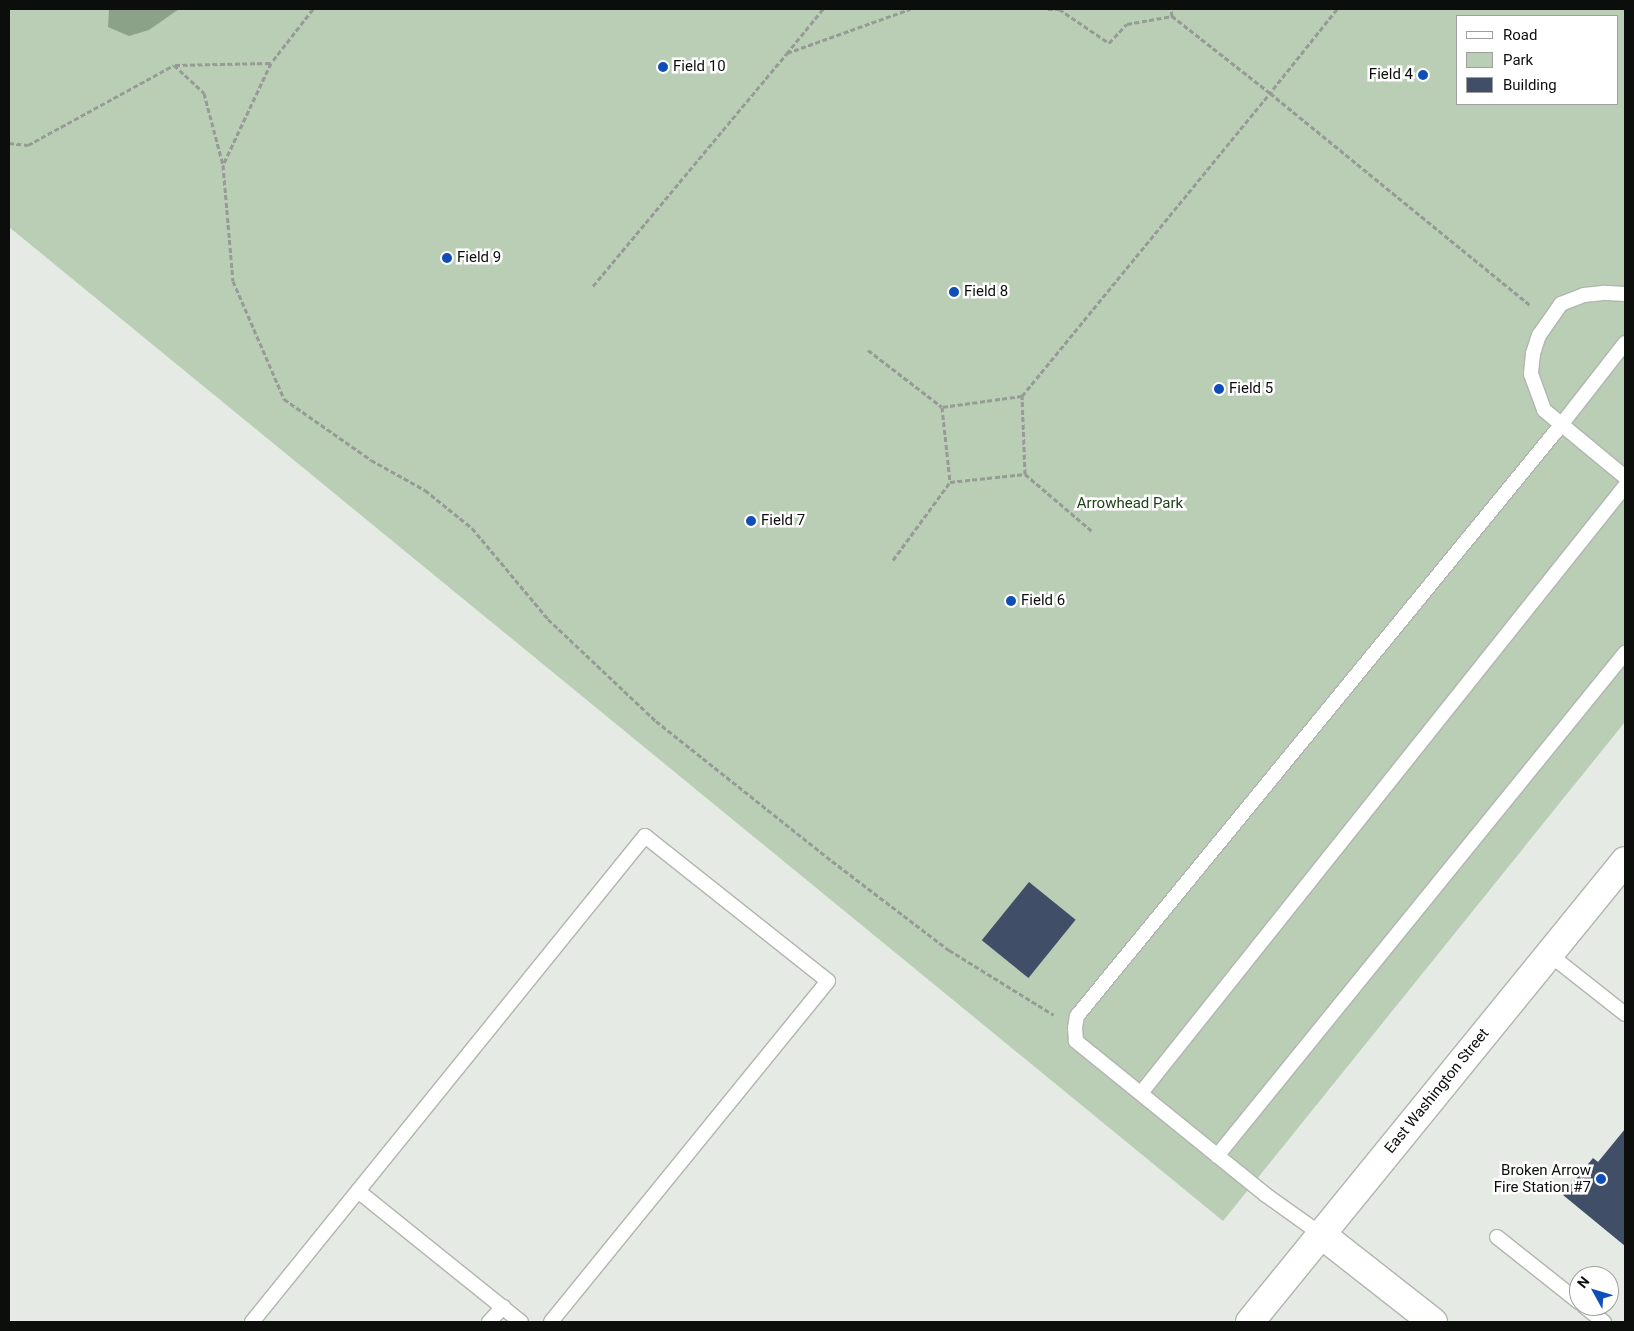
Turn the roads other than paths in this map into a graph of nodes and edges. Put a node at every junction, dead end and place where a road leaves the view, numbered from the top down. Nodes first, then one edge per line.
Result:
1 (1625, 294) edge
2 (1625, 343) edge
3 (1561, 425) junction
4 (1625, 477) edge
5 (1625, 486) edge
6 (1625, 653) edge
7 (1625, 861) edge
8 (1549, 954) junction
9 (1625, 1014) edge
10 (1141, 1093) junction
11 (1217, 1156) junction
12 (358, 1192) junction
13 (1322, 1235) junction
14 (1497, 1237) dead end
15 (1569, 1294) edge
16 (503, 1308) junction
17 (252, 1322) edge
18 (490, 1322) edge
19 (521, 1322) edge
20 (551, 1322) edge
21 (1250, 1322) edge
22 (1433, 1322) edge

1 - 3 lane
2 - 3 lane
3 - 4 lane
3 - 10 lane
5 - 10 lane
6 - 11 lane
7 - 8 main road, East Washington Street
8 - 9 lane
8 - 13 main road, East Washington Street
10 - 11 lane
11 - 13 lane
12 - 16 lane
12 - 17 lane
12 - 20 lane
13 - 21 main road, East Washington Street
13 - 22 main road
14 - 15 lane
16 - 18 lane
16 - 19 lane

